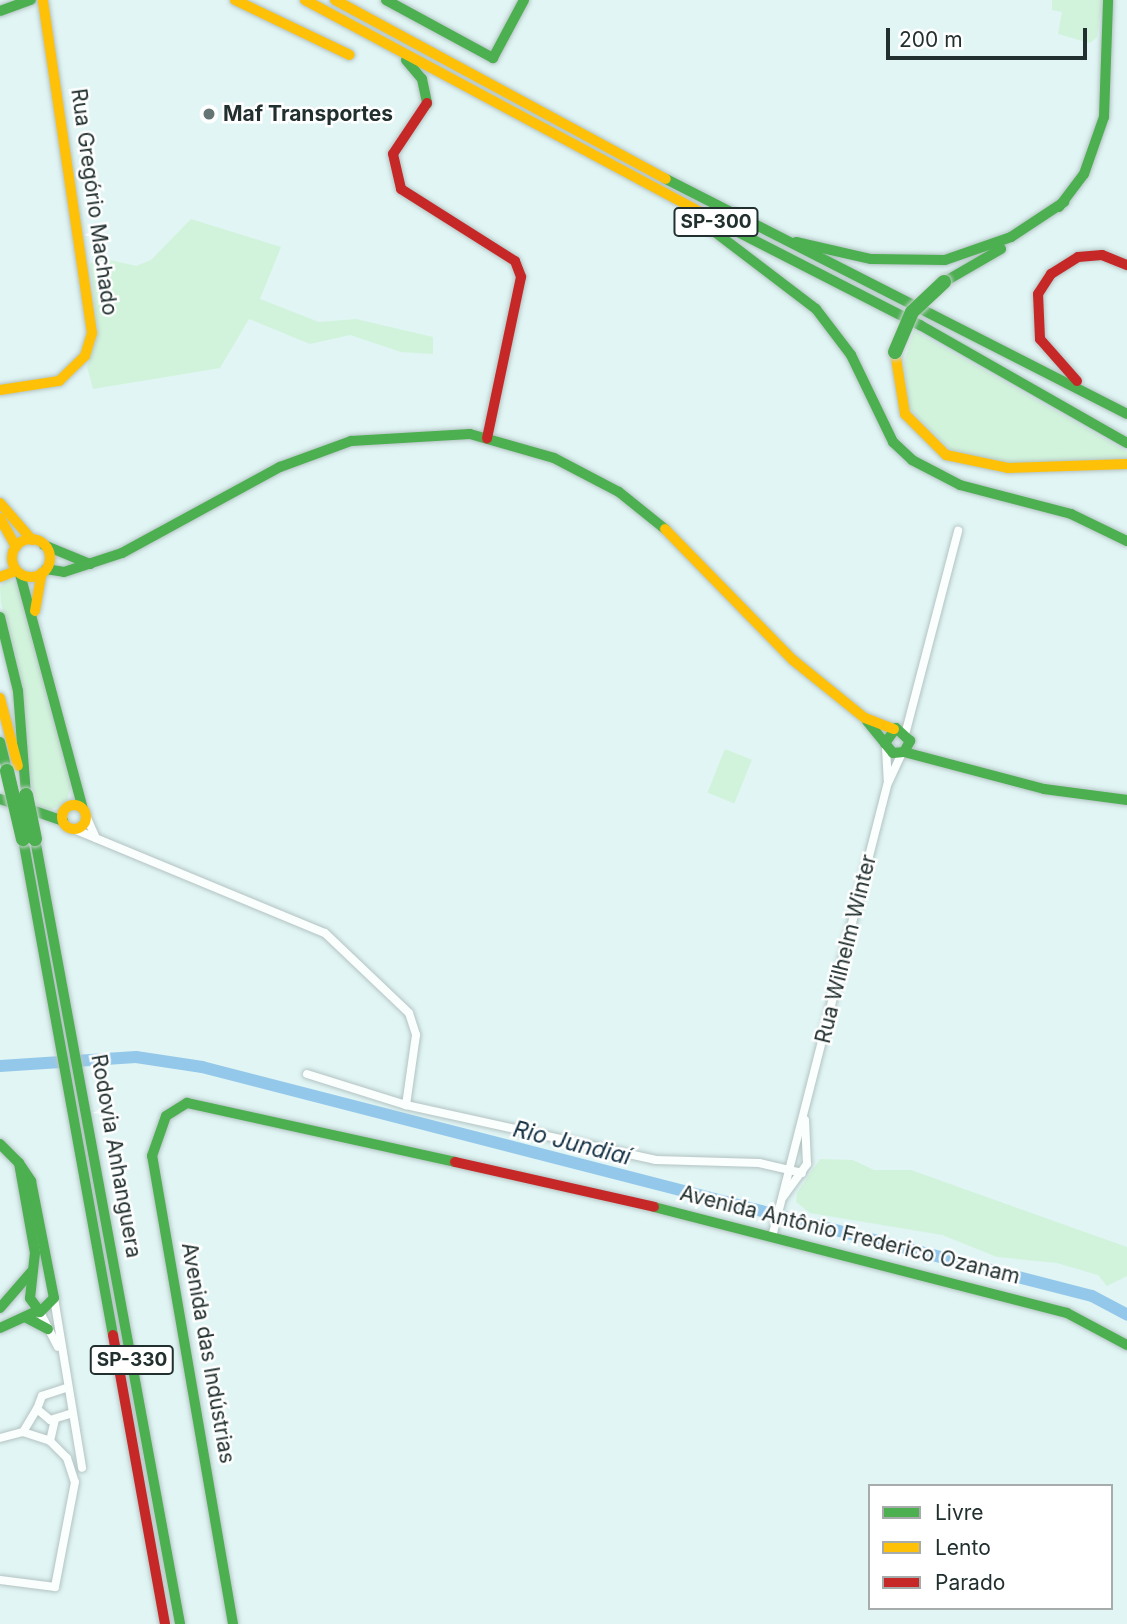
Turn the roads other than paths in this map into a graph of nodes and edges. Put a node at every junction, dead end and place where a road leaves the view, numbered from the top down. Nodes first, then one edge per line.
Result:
1 (31, 0) edge
2 (43, 0) edge
3 (235, 0) edge
4 (305, 0) edge
5 (335, 0) edge
6 (386, 0) edge
7 (524, 0) edge
8 (1108, 0) edge
9 (0, 11) edge
10 (358, 28) junction
11 (350, 55) dead end
12 (631, 178) junction
13 (1064, 202) junction
14 (722, 210) junction
15 (1127, 265) edge
16 (0, 390) edge
17 (1091, 394) junction
18 (1127, 414) edge
19 (486, 438) junction
20 (1127, 443) edge
21 (1127, 464) edge
22 (0, 503) edge
23 (0, 518) edge
24 (958, 531) dead end
25 (1127, 541) edge
26 (38, 542) junction
27 (15, 549) junction
28 (0, 560) edge
29 (90, 564) junction
30 (44, 571) junction
31 (18, 572) junction
32 (0, 577) edge
33 (0, 617) edge
34 (34, 618) junction
35 (0, 698) edge
36 (865, 718) junction
37 (901, 730) junction
38 (0, 743) edge
39 (885, 745) junction
40 (903, 753) junction
41 (936, 758) junction
42 (888, 783) junction
43 (26, 795) junction
44 (0, 799) edge
45 (1127, 800) edge
46 (74, 813) junction
47 (76, 830) joint
48 (96, 838) junction
49 (29, 839) junction
50 (307, 1074) dead end
51 (77, 1097) junction
52 (187, 1103) joint
53 (406, 1105) junction
54 (805, 1115) junction
55 (0, 1144) edge
56 (792, 1152) junction
57 (808, 1157) junction
58 (786, 1167) junction
59 (802, 1173) junction
60 (783, 1199) junction
61 (35, 1227) junction
62 (774, 1229) junction
63 (32, 1271) junction
64 (50, 1276) junction
65 (54, 1298) junction
66 (0, 1308) edge
67 (34, 1314) junction
68 (0, 1328) edge
69 (48, 1329) joint
70 (1127, 1345) edge
71 (61, 1352) junction
72 (66, 1388) junction
73 (37, 1409) junction
74 (70, 1414) junction
75 (55, 1420) junction
76 (23, 1432) junction
77 (0, 1438) edge
78 (50, 1441) junction
79 (82, 1468) dead end
80 (0, 1580) edge
81 (165, 1624) edge
82 (180, 1624) edge
83 (233, 1624) edge

1 - 9 main road
2 - 16 main road, Rua Gregório Machado
3 - 11 main road
4 - 10 main road, SP-300
5 - 14 main road, SP-300
6 - 7 main road
8 - 13 main road
10 - 12 main road, SP-300
10 - 19 main road
12 - 20 main road, SP-300
12 - 25 main road
13 - 14 main road
13 - 21 main road, bridge
14 - 17 main road, SP-300
15 - 17 main road
17 - 18 main road, SP-300
19 - 29 main road
19 - 36 main road
22 - 26 main road
23 - 27 main road
24 - 37 street
26 - 27 main road
26 - 29 main road
26 - 30 main road
27 - 28 main road
27 - 31 main road
29 - 30 main road
30 - 31 main road
30 - 34 main road
31 - 32 main road
31 - 34 main road
33 - 43 main road
34 - 46 main road
35 - 43 main road, Rodovia Anhanguera / SP-330
36 - 37 main road
36 - 39 main road
37 - 39 main road
37 - 40 main road
37 - 41 main road
38 - 49 main road, Rodovia Anhanguera / SP-330, bridge
39 - 40 main road
39 - 42 street, Rua Wilhelm Winter
40 - 41 main road
40 - 42 street, Rua Wilhelm Winter
41 - 45 main road
42 - 54 street, Rua Wilhelm Winter
43 - 49 main road, Rodovia Anhanguera / SP-330, bridge
44 - 46 main road
46 - 47 main road
46 - 48 street
47 - 48 street
48 - 53 street
49 - 51 main road, Rodovia Anhanguera / SP-330
50 - 53 street
51 - 81 main road, Rodovia Anhanguera / SP-330
51 - 82 main road, Rodovia Anhanguera / SP-330
52 - 62 main road, Avenida Antônio Frederico Ozanam
52 - 83 main road, Avenida das Indústrias
53 - 58 street
54 - 56 street
54 - 57 street
55 - 61 main road
56 - 57 street
56 - 58 street
57 - 59 street
58 - 59 street
58 - 60 street
59 - 60 street
60 - 62 street
61 - 63 main road
61 - 64 main road
62 - 70 main road, Avenida Antônio Frederico Ozanam
63 - 64 main road
63 - 66 main road
63 - 67 main road
64 - 65 main road
65 - 67 main road
65 - 71 street
67 - 68 main road
67 - 69 main road
69 - 71 street
71 - 72 street
72 - 73 street
72 - 74 street
73 - 75 street
73 - 76 street
74 - 75 street
74 - 79 street
75 - 78 street
76 - 77 street
76 - 78 street
78 - 80 street

